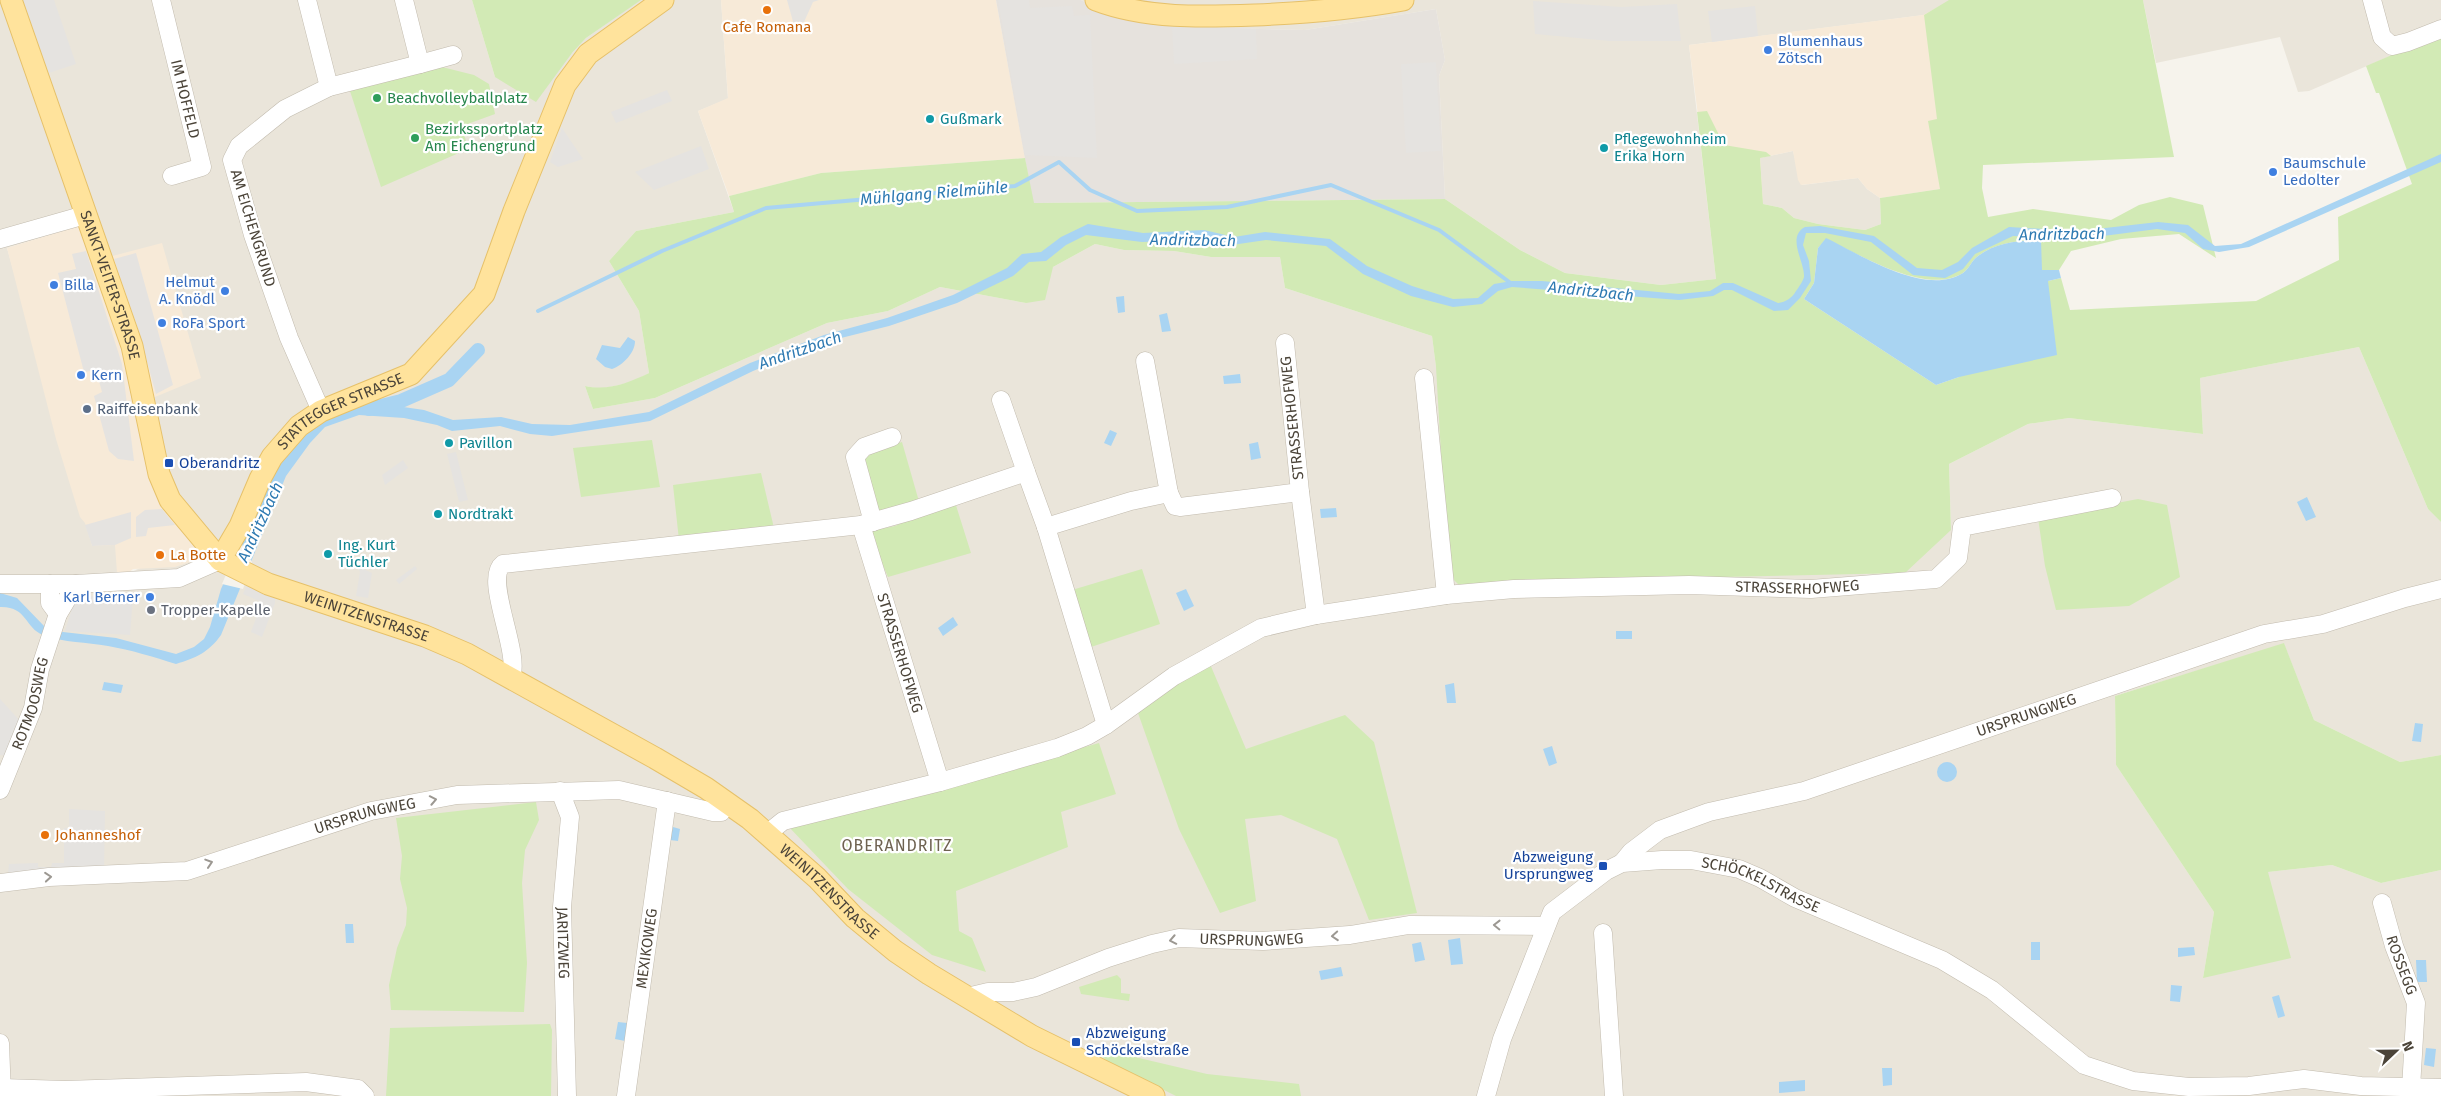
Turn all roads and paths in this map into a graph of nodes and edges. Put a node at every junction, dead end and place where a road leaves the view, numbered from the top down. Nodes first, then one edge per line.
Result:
1 (11, 0) edge
2 (161, 0) edge
3 (307, 0) edge
4 (404, 0) edge
5 (663, 0) edge
6 (1096, 0) edge
7 (1403, 0) edge
8 (2372, 0) edge
9 (1290, 6) edge
10 (2441, 29) edge
11 (453, 56) dead end
12 (420, 64) junction
13 (329, 87) junction
14 (172, 176) dead end
15 (85, 215) junction
16 (0, 239) edge
17 (1285, 344) dead end
18 (1145, 361) dead end
19 (1424, 378) dead end
20 (1001, 400) dead end
21 (321, 411) junction
22 (892, 437) dead end
23 (1026, 472) junction
24 (1300, 492) junction
25 (1170, 493) junction
26 (2112, 498) dead end
27 (867, 524) junction
28 (1046, 527) junction
29 (225, 563) junction
30 (0, 584) edge
31 (50, 584) junction
32 (76, 584) junction
33 (2441, 589) edge
34 (1446, 595) junction
35 (1316, 615) junction
36 (56, 620) junction
37 (510, 678) junction
38 (1106, 725) junction
39 (940, 782) junction
40 (0, 790) edge
41 (556, 791) junction
42 (667, 801) junction
43 (727, 802) junction
44 (768, 833) junction
45 (1622, 863) junction
46 (0, 883) edge
47 (2382, 903) dead end
48 (1545, 926) junction
49 (1603, 933) dead end
50 (967, 998) junction
51 (0, 1044) edge
52 (2411, 1088) junction
53 (2441, 1088) edge
54 (2133, 1089) edge
55 (1130, 1090) edge
56 (2249, 1091) edge
57 (2, 1092) edge
58 (362, 1092) edge
59 (66, 1093) edge
60 (566, 1096) edge
61 (626, 1096) edge
62 (1154, 1096) edge
63 (1486, 1096) edge
64 (1614, 1096) edge

1 - 15 main road, SANKT-VEITER-STRASSE
2 - 14 street, IM HOFFELD
3 - 13 street
4 - 12 street
5 - 21 main road, STATTEGGER STRASSE
6 - 9 main road
7 - 9 main road
8 - 10 street
11 - 12 street, AM EICHENGRUND
12 - 13 street, AM EICHENGRUND
13 - 21 street, AM EICHENGRUND
15 - 16 street
15 - 29 main road, SANKT-VEITER-STRASSE
17 - 24 street, STRASSERHOFWEG
18 - 25 street
19 - 34 street
20 - 23 street
21 - 29 main road, STATTEGGER STRASSE
22 - 27 street, STRASSERHOFWEG
23 - 27 street
23 - 28 street
24 - 25 street, STRASSERHOFWEG
24 - 35 street, STRASSERHOFWEG
25 - 28 street
26 - 34 street, STRASSERHOFWEG
27 - 37 street
27 - 39 street, STRASSERHOFWEG
28 - 38 street
29 - 32 street
29 - 37 main road, WEINITZENSTRASSE
30 - 31 street
31 - 32 street
31 - 36 street
32 - 36 street, ROTMOOSWEG
33 - 45 street, URSPRUNGWEG
34 - 35 street, STRASSERHOFWEG
35 - 38 street, STRASSERHOFWEG
36 - 40 street, ROTMOOSWEG
37 - 43 main road, WEINITZENSTRASSE
38 - 39 street, STRASSERHOFWEG
39 - 44 street, STRASSERHOFWEG
41 - 42 street, URSPRUNGWEG
46 -> 41 street, URSPRUNGWEG
41 - 60 street, JARITZWEG
42 - 43 street, URSPRUNGWEG
42 - 61 street, MEXIKOWEG
43 - 44 main road, WEINITZENSTRASSE
44 - 50 main road, WEINITZENSTRASSE
45 - 48 street, SCHÖCKELSTRASSE
45 - 54 street, SCHÖCKELSTRASSE
47 - 52 street, ROSSEGG
48 -> 50 street, URSPRUNGWEG
48 - 63 street, SCHÖCKELSTRASSE
49 - 64 street
50 - 55 main road, WEINITZENSTRASSE
51 - 57 street
52 - 53 street, SCHÖCKELSTRASSE
52 - 56 street, SCHÖCKELSTRASSE
54 - 56 street, SCHÖCKELSTRASSE
55 - 62 main road, WEINITZENSTRASSE
57 - 59 street
58 - 59 street

